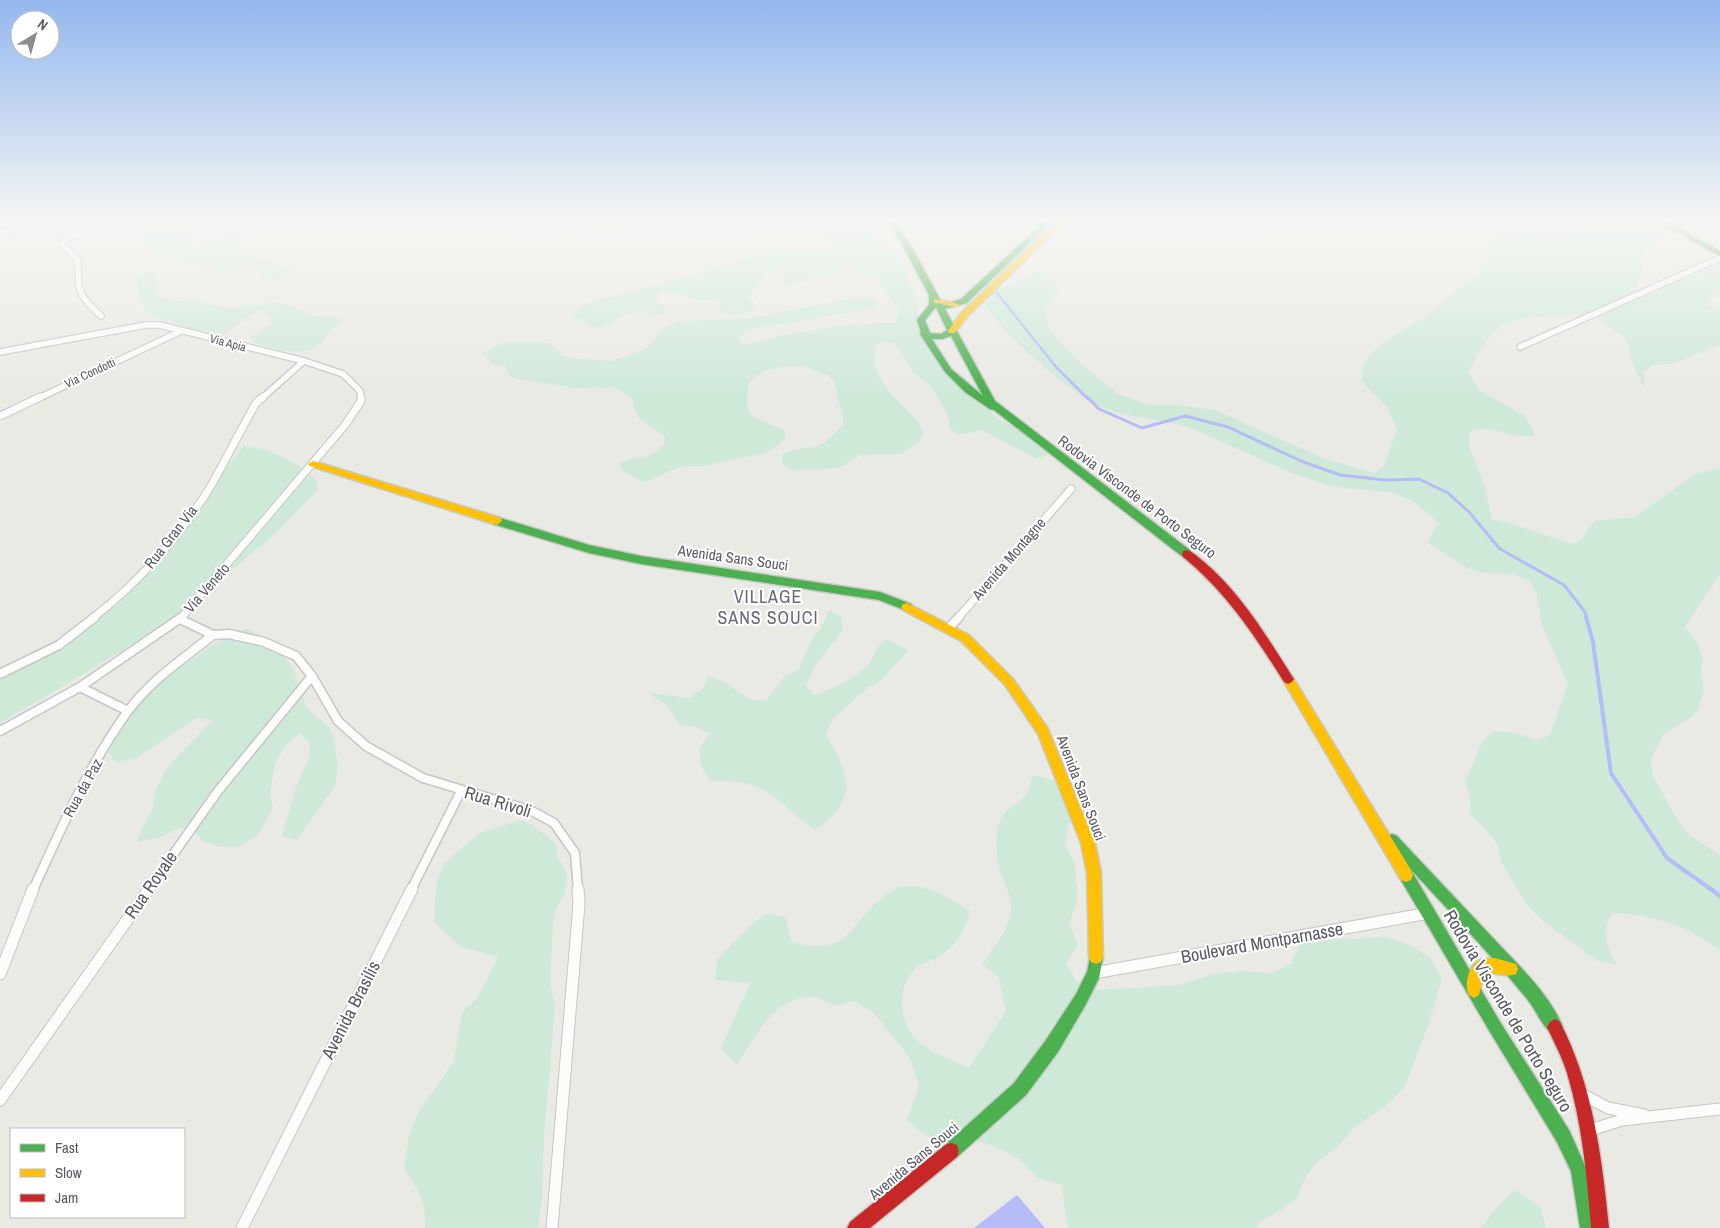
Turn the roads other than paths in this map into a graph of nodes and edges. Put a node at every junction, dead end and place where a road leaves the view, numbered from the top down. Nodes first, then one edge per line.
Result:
1 (78, 278) edge
2 (924, 278) edge
3 (988, 278) edge
4 (1002, 278) edge
5 (1671, 278) edge
6 (937, 302) junction
7 (925, 314) junction
8 (101, 316) dead end
9 (180, 331) junction
10 (952, 331) junction
11 (924, 334) junction
12 (1520, 347) dead end
13 (0, 352) edge
14 (304, 361) junction
15 (999, 411) junction
16 (0, 416) edge
17 (313, 464) junction
18 (1071, 489) dead end
19 (180, 619) junction
20 (948, 629) junction
21 (213, 635) junction
22 (0, 674) edge
23 (312, 676) junction
24 (80, 687) junction
25 (128, 711) junction
26 (0, 732) edge
27 (461, 791) junction
28 (1374, 820) junction
29 (1429, 913) junction
30 (1513, 970) junction
31 (1094, 973) junction
32 (0, 974) edge
33 (1474, 990) junction
34 (1580, 1093) junction
35 (0, 1100) edge
36 (1720, 1109) edge
37 (1651, 1116) junction
38 (1587, 1131) junction
39 (242, 1228) edge
40 (552, 1228) edge
41 (856, 1228) edge
42 (1589, 1228) edge
43 (1600, 1228) edge

1 - 8 street
2 - 6 main road, Rodovia Visconde de Porto Seguro
3 - 6 main road
4 - 10 main road
5 - 12 street
6 - 7 main road
6 - 10 main road, Rodovia Visconde de Porto Seguro
7 - 10 main road
7 - 11 main road, Rodovia Visconde de Porto Seguro
9 - 13 street, Via Apia
9 - 14 street, Via Apia
9 - 16 street, Via Condotti
10 - 11 main road
10 - 15 main road, Rodovia Visconde de Porto Seguro
11 - 15 main road, Rodovia Visconde de Porto Seguro
14 - 17 street, Via Apia
14 - 22 street, Rua Gran Via
15 - 28 main road, Rodovia Visconde de Porto Seguro
17 - 19 street, Via Veneto
17 - 20 main road, Avenida Sans Souci
18 - 20 street, Avenida Montagne
19 - 21 street, Rua Rivoli
19 - 24 street, Via Veneto
20 - 31 main road, Avenida Sans Souci
21 - 23 street, Rua Rivoli
21 - 25 street, Rua da Paz
23 - 27 street, Rua Rivoli
23 - 35 street, Rua Royale
24 - 25 street
24 - 26 street, Via Veneto
25 - 32 street, Rua da Paz
27 - 39 street, Avenida Brasilis
27 - 40 street, Rua Rivoli
28 - 29 main road, Rodovia Visconde de Porto Seguro
28 - 30 main road, Rodovia Visconde de Porto Seguro
29 - 31 street, Boulevard Montparnasse
29 - 33 main road, Rodovia Visconde de Porto Seguro
30 - 33 main road
30 - 34 main road, Rodovia Visconde de Porto Seguro
31 - 41 main road, Avenida Sans Souci
33 - 42 main road, Rodovia Visconde de Porto Seguro
34 - 37 street
34 - 38 main road, Rodovia Visconde de Porto Seguro
36 - 37 street
37 - 38 street
38 - 43 main road, Rodovia Visconde de Porto Seguro

